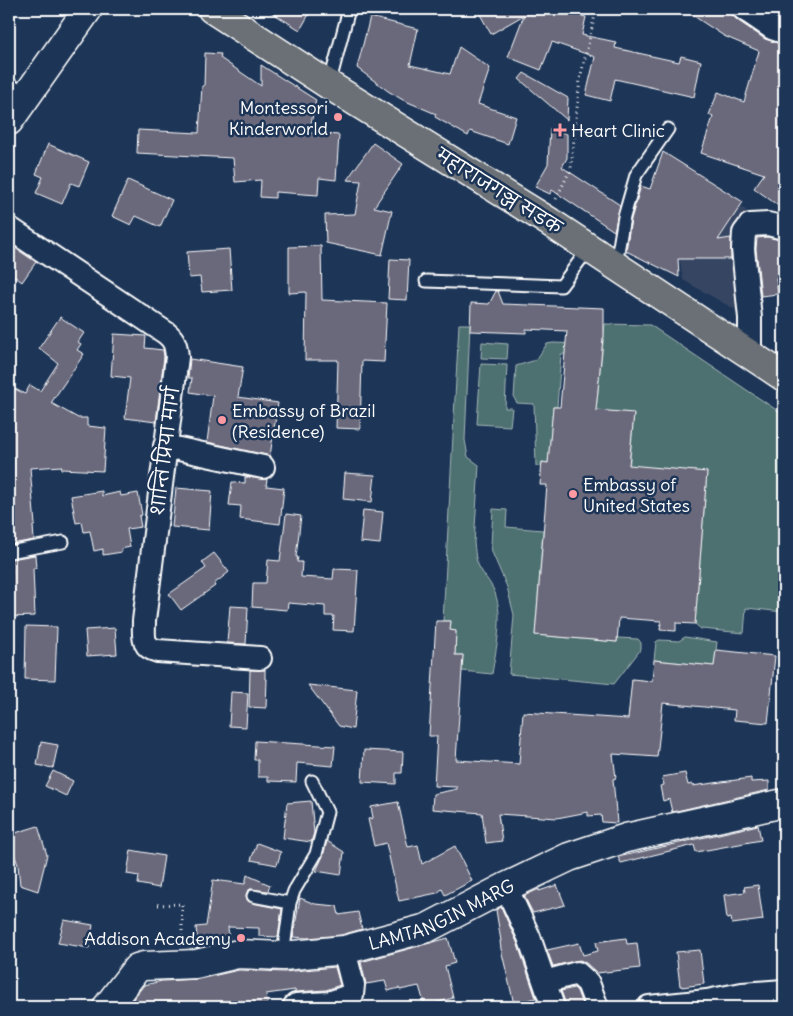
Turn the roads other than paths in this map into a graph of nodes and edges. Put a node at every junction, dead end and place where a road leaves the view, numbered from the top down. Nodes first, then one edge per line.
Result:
1 (88, 9) edge
2 (212, 9) edge
3 (349, 9) edge
4 (744, 9) edge
5 (784, 32) edge
6 (329, 85) junction
7 (18, 89) edge
8 (9, 121) edge
9 (668, 129) dead end
10 (9, 228) edge
11 (784, 228) edge
12 (589, 248) junction
13 (616, 266) junction
14 (426, 281) dead end
15 (750, 354) junction
16 (784, 377) edge
17 (165, 446) junction
18 (263, 466) dead end
19 (63, 542) dead end
20 (9, 552) edge
21 (260, 658) dead end
22 (312, 781) dead end
23 (784, 803) edge
24 (506, 887) junction
25 (253, 896) dead end
26 (290, 903) junction
27 (344, 950) junction
28 (284, 956) junction
29 (545, 982) junction
30 (784, 991) edge
31 (107, 1007) edge
32 (294, 1007) edge
33 (553, 1007) edge
34 (597, 1007) edge
35 (649, 1007) edge

1 - 7 street
2 - 6 main road, महाराजगञ्ज सडक
3 - 6 lane
4 - 5 street
6 - 12 main road, महाराजगञ्ज सडक
7 - 8 street
9 - 13 lane
10 - 17 street, शान्ति प्रिया मार्ग
11 - 15 street
12 - 13 main road, महाराजगञ्ज सडक
12 - 14 lane
13 - 15 main road, महाराजगञ्ज सडक
15 - 16 main road, महाराजगञ्ज सडक
17 - 18 street
17 - 21 street, शान्ति प्रिया मार्ग
19 - 20 lane
22 - 26 lane
23 - 24 street, LAMTANGIN MARG
24 - 27 street, LAMTANGIN MARG
24 - 29 street
25 - 26 lane
26 - 28 lane
27 - 28 street, LAMTANGIN MARG
27 - 32 street
28 - 31 street, LAMTANGIN MARG
29 - 33 street
29 - 34 street
30 - 35 street

